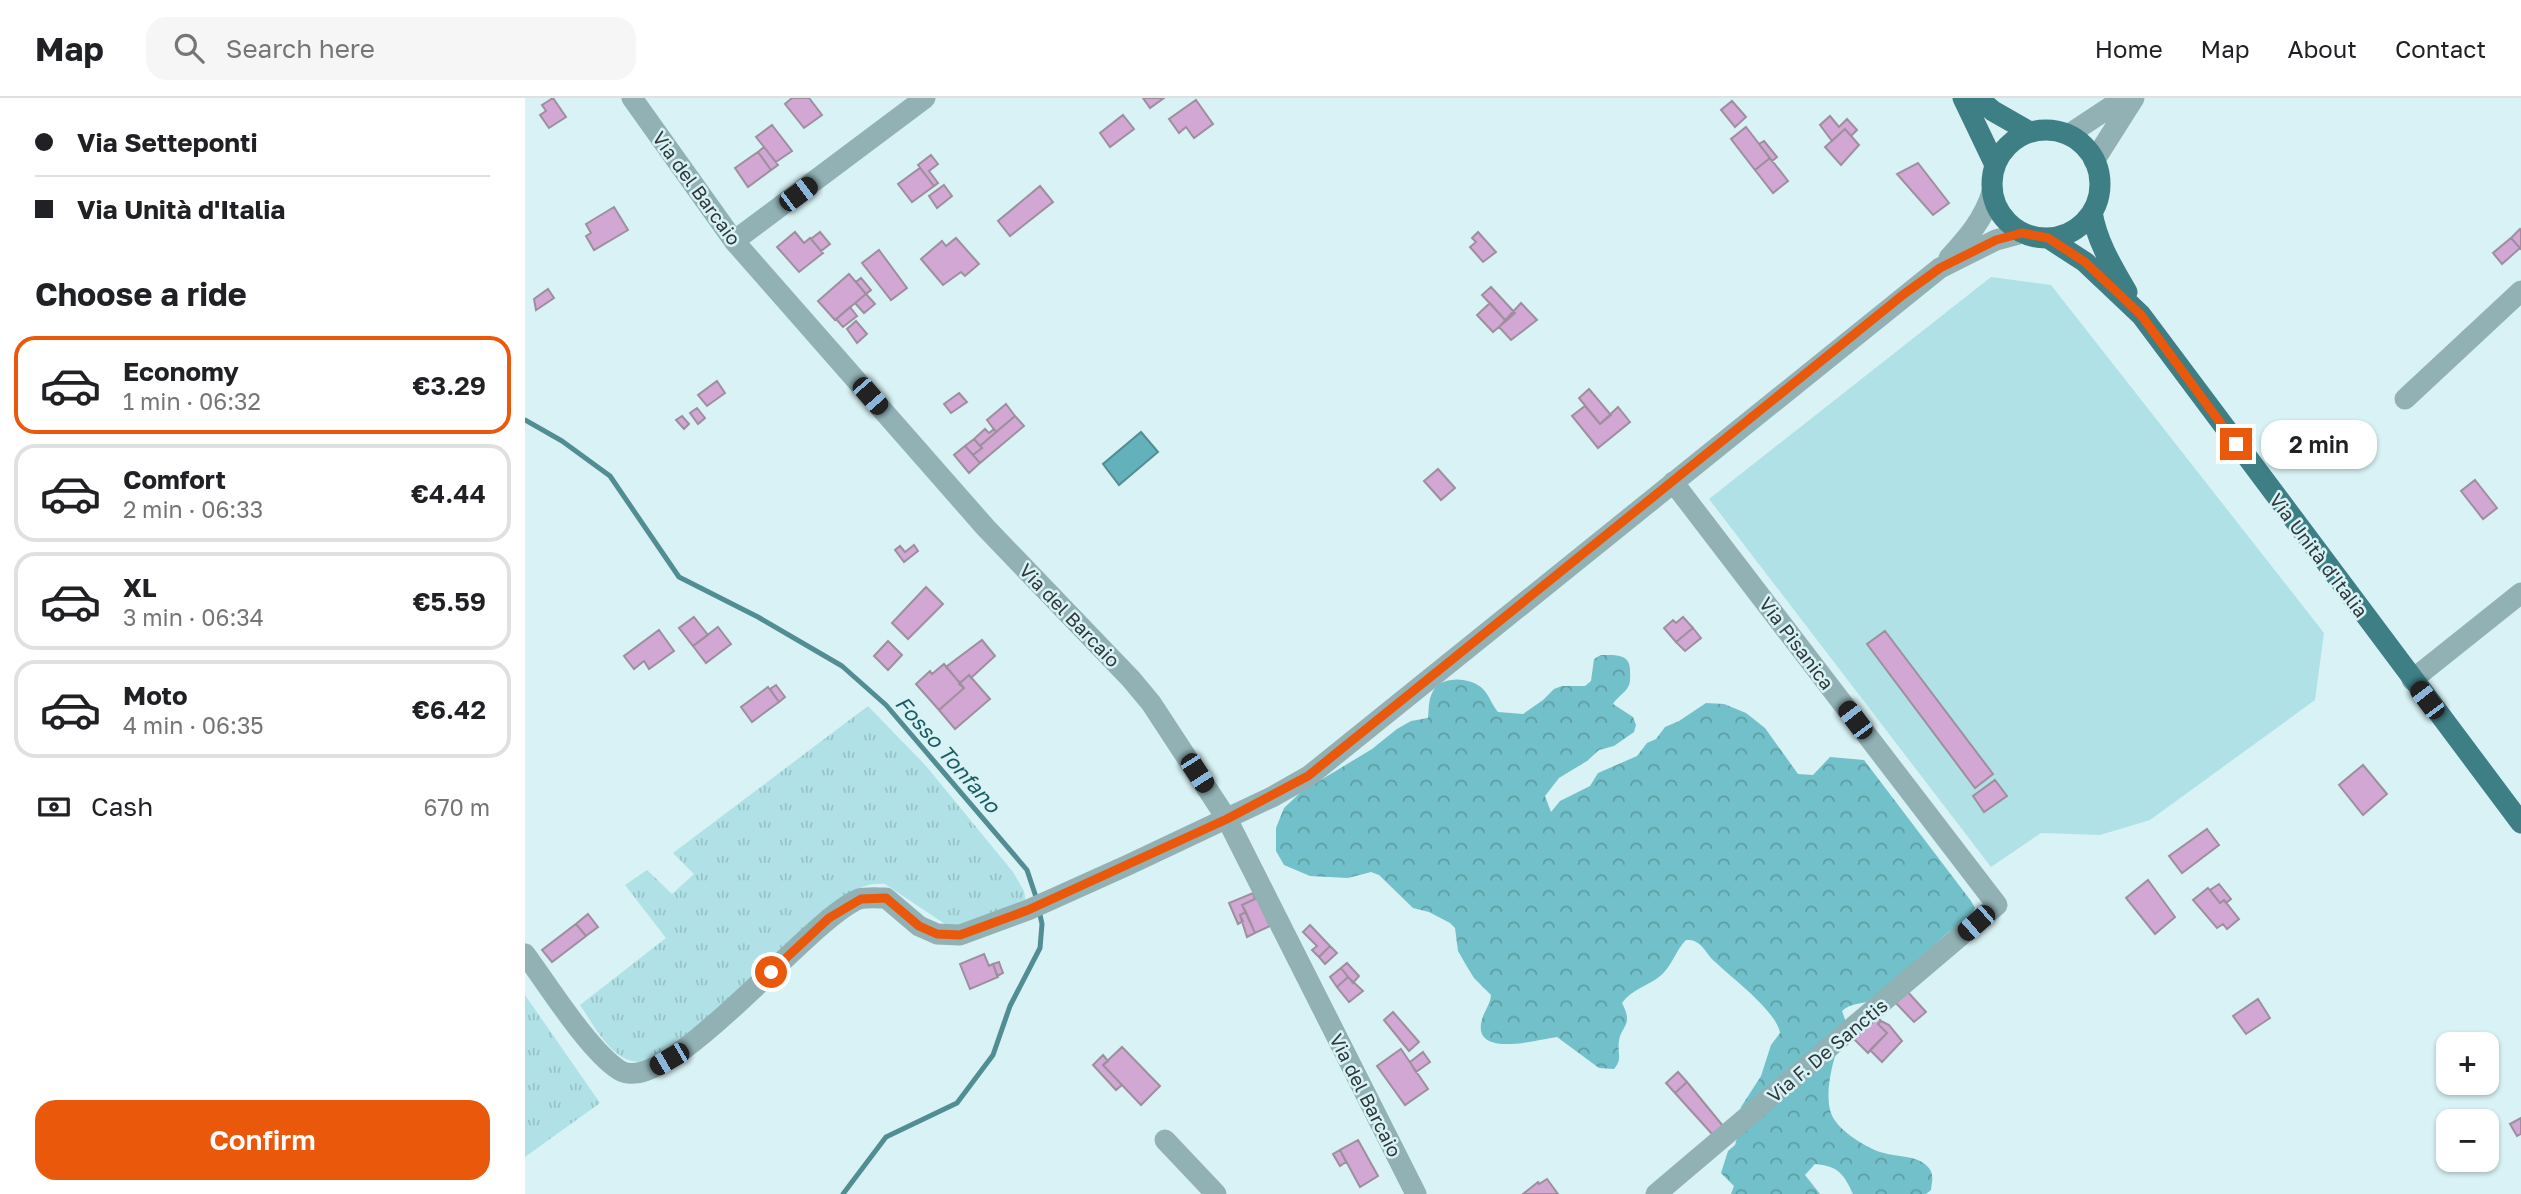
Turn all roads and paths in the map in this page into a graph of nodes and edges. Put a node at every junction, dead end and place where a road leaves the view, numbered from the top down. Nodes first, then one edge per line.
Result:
1 (632, 98) edge
2 (925, 98) edge
3 (1963, 98) edge
4 (1978, 98) edge
5 (2124, 98) edge
6 (2134, 98) edge
7 (2030, 132) junction
8 (2068, 135) junction
9 (2094, 161) junction
10 (1995, 165) junction
11 (1992, 192) junction
12 (2092, 212) junction
13 (2022, 233) junction
14 (2048, 238) junction
15 (734, 241) junction
16 (1940, 268) junction
17 (2521, 291) edge
18 (2141, 315) junction
19 (2405, 398) dead end
20 (1673, 482) junction
21 (2521, 593) edge
22 (2412, 680) junction
23 (1227, 819) junction
24 (2521, 823) edge
25 (1997, 905) joint
26 (525, 954) edge
27 (1165, 1140) dead end
28 (1216, 1194) edge
29 (1416, 1194) edge
30 (1656, 1194) edge

1 - 15 street, Via del Barcaio
2 - 15 street
3 - 10 main road
4 - 7 main road
5 - 8 street
6 - 9 street
7 - 8 main road
7 - 10 main road
8 - 9 main road
9 - 12 main road
10 - 11 main road
11 - 13 main road
11 - 16 street
12 - 14 main road
12 - 18 main road
13 - 14 main road
13 - 16 street
14 - 18 main road, Via Unità d'Italia
15 - 23 street, Via del Barcaio
16 - 20 street
17 - 19 street
18 - 22 main road, Via Unità d'Italia
20 - 23 street
20 - 25 street, Via Pisanica
21 - 22 street
22 - 24 main road, Via Unità d'Italia
23 - 26 street
23 - 29 street, Via del Barcaio
25 - 30 street, Via F. De Sanctis
27 - 28 street

